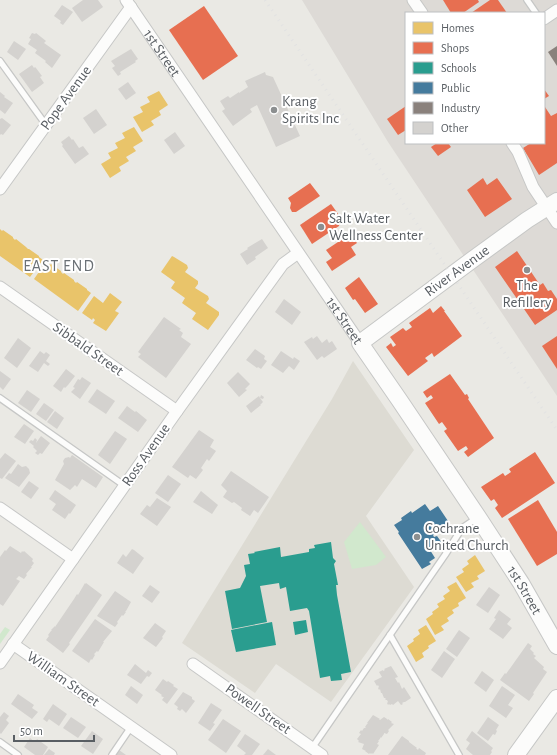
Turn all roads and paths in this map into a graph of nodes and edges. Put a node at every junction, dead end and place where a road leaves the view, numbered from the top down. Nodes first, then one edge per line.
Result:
1 (413, 0) edge
2 (527, 0) edge
3 (128, 3) edge
4 (557, 10) edge
5 (421, 12) edge
6 (535, 12) edge
7 (545, 18) edge
8 (0, 61) edge
9 (46, 125) junction
10 (513, 144) edge
11 (0, 189) edge
12 (552, 204) edge
13 (557, 223) edge
14 (298, 253) junction
15 (0, 287) edge
16 (360, 343) junction
17 (0, 398) edge
18 (177, 411) junction
19 (125, 486) junction
20 (0, 508) edge
21 (478, 517) junction
22 (73, 559) junction
23 (390, 635) junction
24 (13, 644) junction
25 (557, 646) edge
26 (0, 663) edge
27 (193, 664) dead end
28 (557, 698) edge
29 (131, 727) junction
30 (0, 742) edge
31 (312, 748) junction
32 (18, 755) edge
33 (112, 755) edge
34 (171, 755) edge
35 (322, 755) edge
36 (459, 755) edge
37 (516, 755) edge

1 - 5 street
2 - 6 lane
3 - 9 street, Pope Avenue
3 - 14 street, 1st Street
4 - 7 street
8 - 9 lane
9 - 11 street, Pope Avenue
10 - 12 street
12 - 13 street
12 - 16 street, River Avenue
14 - 16 street, 1st Street
14 - 18 street, Ross Avenue
15 - 18 street, Sibbald Street
16 - 21 street, 1st Street
17 - 19 lane
18 - 19 street, Ross Avenue
19 - 22 street, Ross Avenue
20 - 22 street
21 - 23 lane
21 - 25 street, 1st Street
22 - 24 street, Ross Avenue
23 - 31 lane
23 - 36 lane
24 - 26 street, Ross Avenue
24 - 29 street, William Street
27 - 31 street, Powell Street
28 - 37 street
29 - 33 lane
29 - 34 street, William Street
30 - 32 lane
31 - 35 street, Powell Street

